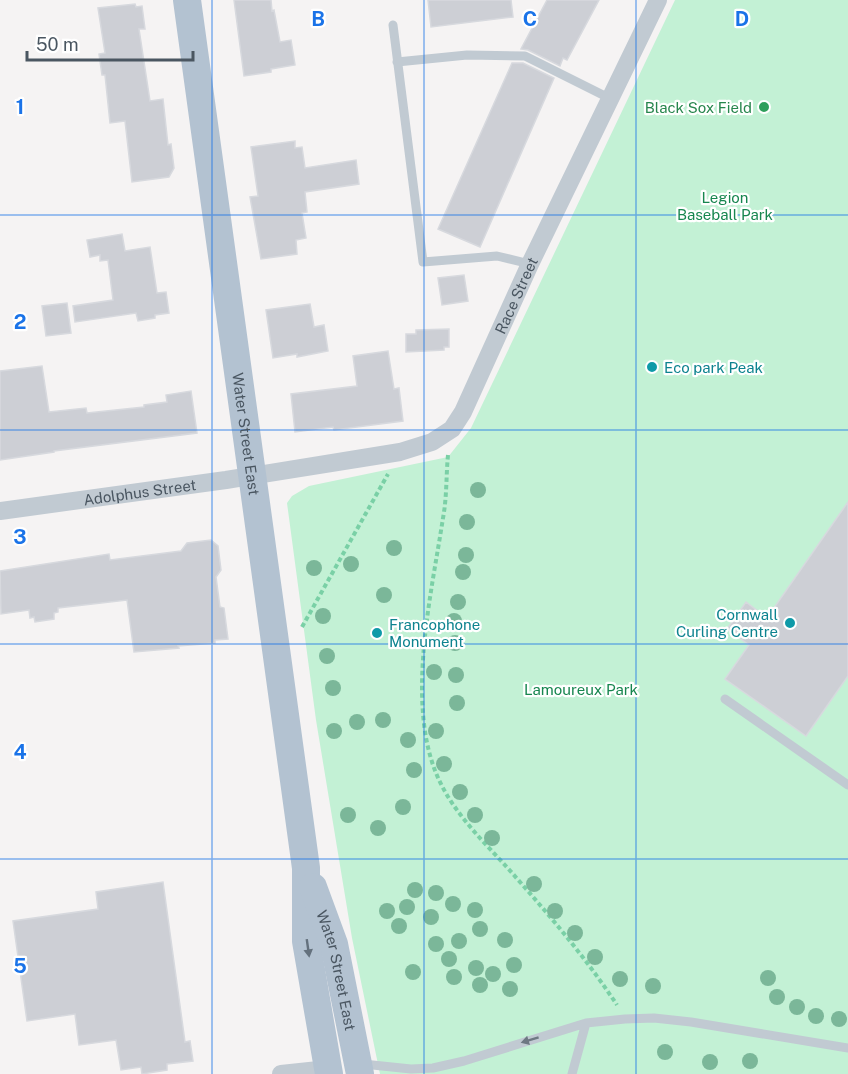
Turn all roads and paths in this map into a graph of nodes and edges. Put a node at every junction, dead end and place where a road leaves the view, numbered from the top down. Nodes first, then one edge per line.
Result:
1 (187, 0) edge
2 (658, 0) edge
3 (393, 25) dead end
4 (397, 62) junction
5 (611, 99) junction
6 (530, 264) junction
7 (452, 429) junction
8 (400, 452) junction
9 (252, 476) junction
10 (0, 511) edge
11 (302, 627) dead end
12 (725, 699) dead end
13 (848, 785) edge
14 (306, 868) junction
15 (625, 1019) junction
16 (586, 1023) junction
17 (848, 1048) edge
18 (359, 1069) edge
19 (329, 1071) edge
20 (281, 1074) edge
21 (572, 1074) edge

1 - 9 main road, Water Street East
2 - 5 street, Race Street
3 - 4 lane
4 - 5 lane
4 - 6 lane
5 - 6 street, Race Street
6 - 7 street, Race Street
7 - 8 street
7 - 15 path
8 - 9 street, Adolphus Street
8 - 11 path
9 - 10 street, Adolphus Street
9 - 14 main road, Water Street East
12 - 13 lane
14 - 18 main road, Water Street East
14 -> 19 main road, Water Street East
15 - 16 lane
15 - 17 lane
16 -> 18 lane
16 - 21 lane
19 - 20 street

